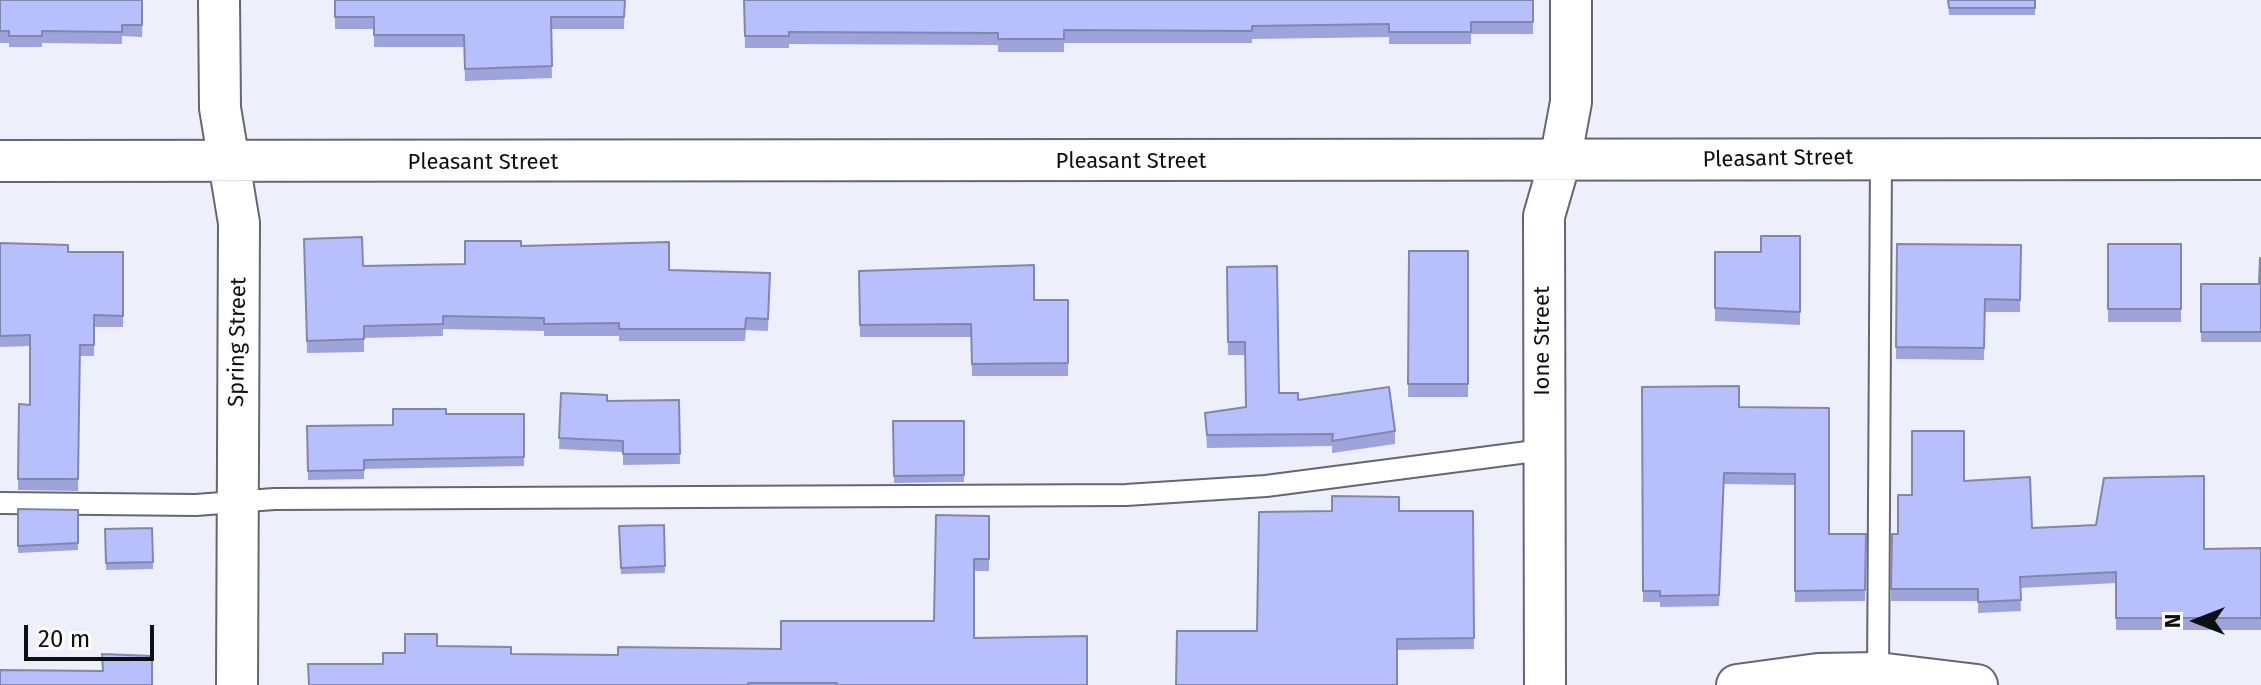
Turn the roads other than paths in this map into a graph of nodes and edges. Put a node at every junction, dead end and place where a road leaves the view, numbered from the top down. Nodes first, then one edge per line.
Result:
1 (219, 0) edge
2 (1571, 0) edge
3 (1881, 158) junction
4 (2261, 159) edge
5 (0, 161) edge
6 (1560, 161) junction
7 (229, 163) junction
8 (1543, 450) junction
9 (236, 502) junction
10 (0, 503) edge
11 (1878, 679) edge
12 (237, 685) edge
13 (1545, 685) edge
14 (1737, 685) edge
15 (1977, 685) edge

1 - 7 street, Spring Street
2 - 6 street, Ione Street
3 - 4 street, Pleasant Street
3 - 6 street, Pleasant Street
3 - 11 lane
5 - 7 street, Pleasant Street
6 - 7 street, Pleasant Street
6 - 8 street, Ione Street
7 - 9 street, Spring Street
8 - 9 lane
8 - 13 street, Ione Street
9 - 10 lane
9 - 12 street, Spring Street
11 - 14 street
11 - 15 street

